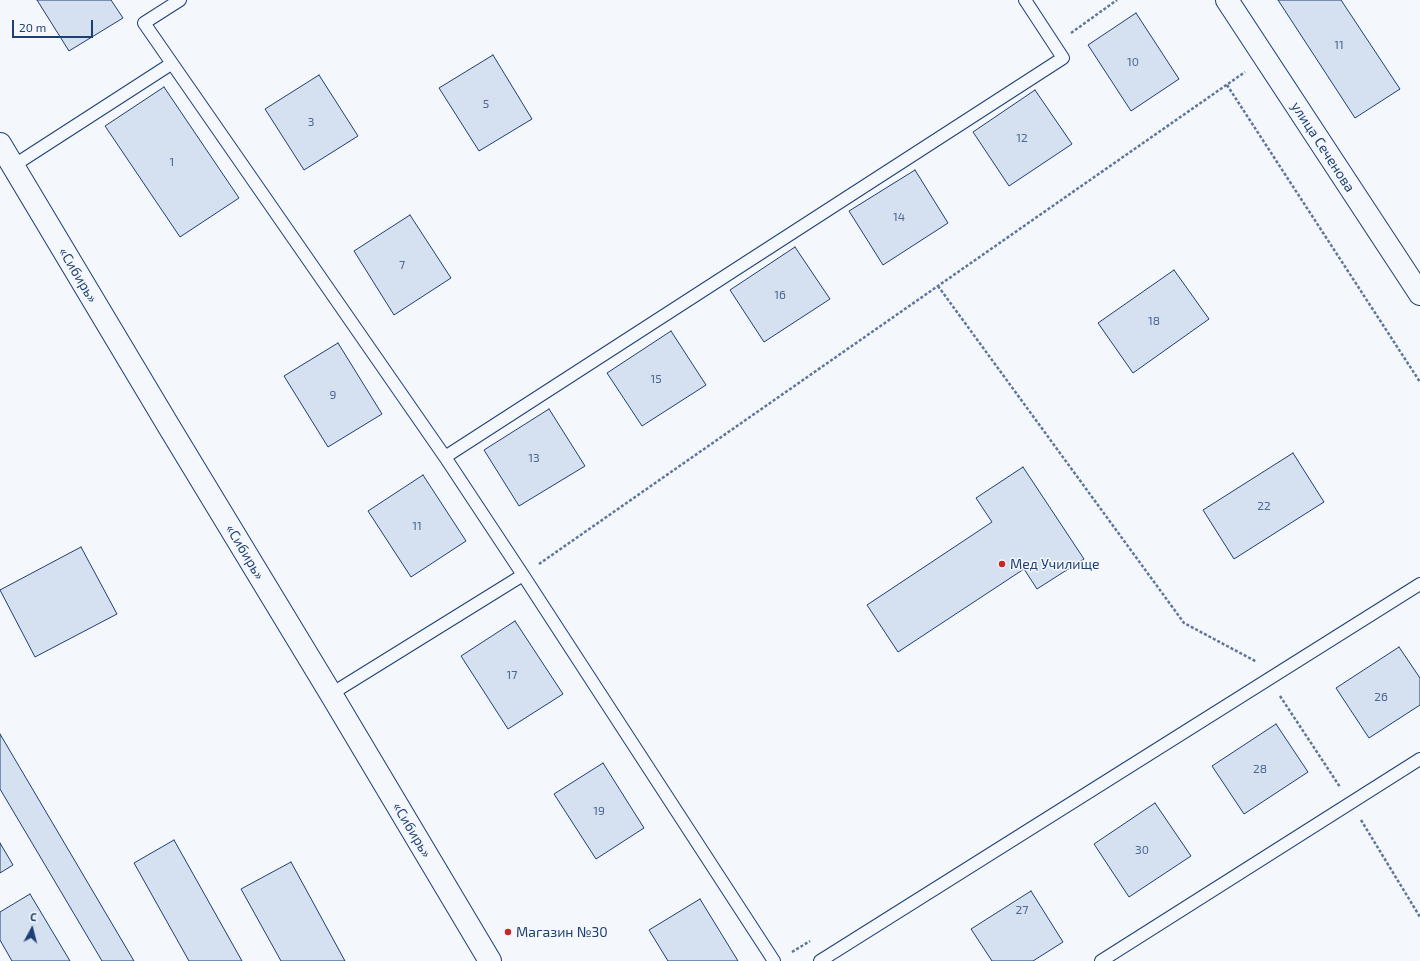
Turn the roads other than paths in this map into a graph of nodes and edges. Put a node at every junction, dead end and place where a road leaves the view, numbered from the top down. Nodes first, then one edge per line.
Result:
1 (180, 0) edge
2 (1025, 0) edge
3 (1227, 0) edge
4 (171, 64) junction
5 (0, 144) edge
6 (13, 166) junction
7 (1420, 294) edge
8 (445, 457) junction
9 (523, 575) junction
10 (1420, 584) edge
11 (331, 694) junction
12 (1420, 759) edge
13 (490, 961) edge
14 (774, 961) edge
15 (820, 961) edge
16 (1101, 961) edge

1 - 4 lane
2 - 8 lane
3 - 7 main road, улица Сеченова
4 - 6 lane
4 - 8 lane
5 - 6 main road, «Сибирь»
6 - 11 main road, «Сибирь»
8 - 9 lane
9 - 11 lane
9 - 14 lane
10 - 15 lane
11 - 13 main road, «Сибирь»
12 - 16 lane

